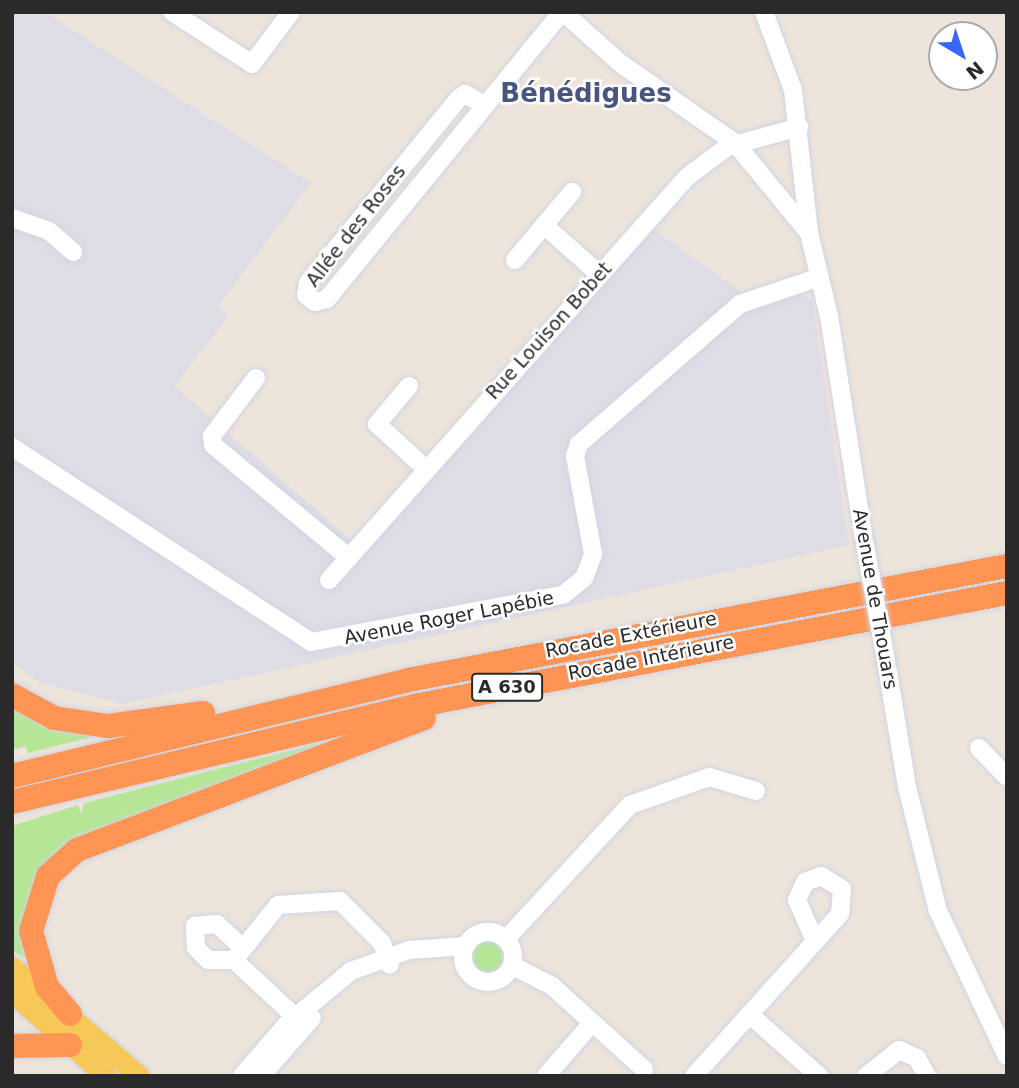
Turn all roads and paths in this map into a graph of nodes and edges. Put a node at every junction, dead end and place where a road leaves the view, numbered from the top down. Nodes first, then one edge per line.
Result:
1 (172, 12) edge
2 (291, 12) edge
3 (562, 12) edge
4 (764, 12) edge
5 (483, 104) junction
6 (799, 127) junction
7 (736, 143) junction
8 (572, 192) dead end
9 (12, 218) edge
10 (544, 225) junction
11 (809, 233) junction
12 (72, 252) dead end
13 (515, 260) dead end
14 (599, 274) junction
15 (820, 277) junction
16 (257, 378) dead end
17 (409, 386) dead end
18 (12, 447) edge
19 (426, 469) junction
20 (348, 557) junction
21 (1007, 566) edge
22 (329, 580) dead end
23 (1001, 595) edge
24 (602, 668) junction
25 (12, 695) edge
26 (231, 721) junction
27 (979, 748) dead end
28 (12, 776) edge
29 (1007, 778) edge
30 (756, 791) dead end
31 (12, 803) edge
32 (506, 939) junction
33 (815, 941) dead end
34 (464, 952) junction
35 (388, 960) junction
36 (513, 966) junction
37 (12, 967) edge
38 (12, 992) edge
39 (71, 1014) junction
40 (749, 1014) junction
41 (300, 1022) junction
42 (592, 1023) junction
43 (70, 1045) junction
44 (12, 1046) edge
45 (1007, 1056) edge
46 (644, 1069) dead end
47 (106, 1076) edge
48 (139, 1076) edge
49 (242, 1076) edge
50 (261, 1076) edge
51 (546, 1076) edge
52 (694, 1076) edge
53 (819, 1076) edge
54 (866, 1076) edge
55 (927, 1076) edge

1 - 2 street
3 - 5 street, Allée des Roses
3 - 7 street
4 - 6 street, Avenue de Thouars
5 - 5 street, Allée des Roses
6 - 7 street, Rue Louison Bobet
6 - 11 street, Avenue de Thouars
7 - 11 street
7 - 14 street, Rue Louison Bobet
8 - 10 street
9 - 12 street
10 - 13 street
10 - 14 street
11 - 15 street, Avenue de Thouars
14 - 19 street, Rue Louison Bobet
15 - 18 street, Avenue Roger Lapébie
15 - 45 street, Avenue de Thouars, bridge
16 - 20 street
17 - 19 street
19 - 20 street, Rue Louison Bobet
20 - 22 street, Rue Louison Bobet
21 - 26 highway, Rocade Extérieure / A 630
23 - 24 highway, Rocade Intérieure / A 630
24 - 31 highway, Rocade Intérieure / A 630
24 - 39 highway
25 - 26 highway
26 - 28 highway, Rocade Extérieure / A 630
27 - 29 street
30 - 32 street
32 - 34 street
32 - 36 street
33 - 40 street
34 - 35 street
34 - 36 street
35 - 41 street
35 - 41 street
36 - 42 street
37 - 39 main road
38 - 43 main road
39 - 48 main road
40 - 52 street
40 - 53 street
41 - 49 street
41 - 50 street
42 - 46 street
42 - 51 street
43 - 44 highway
43 - 47 main road
54 - 55 street

